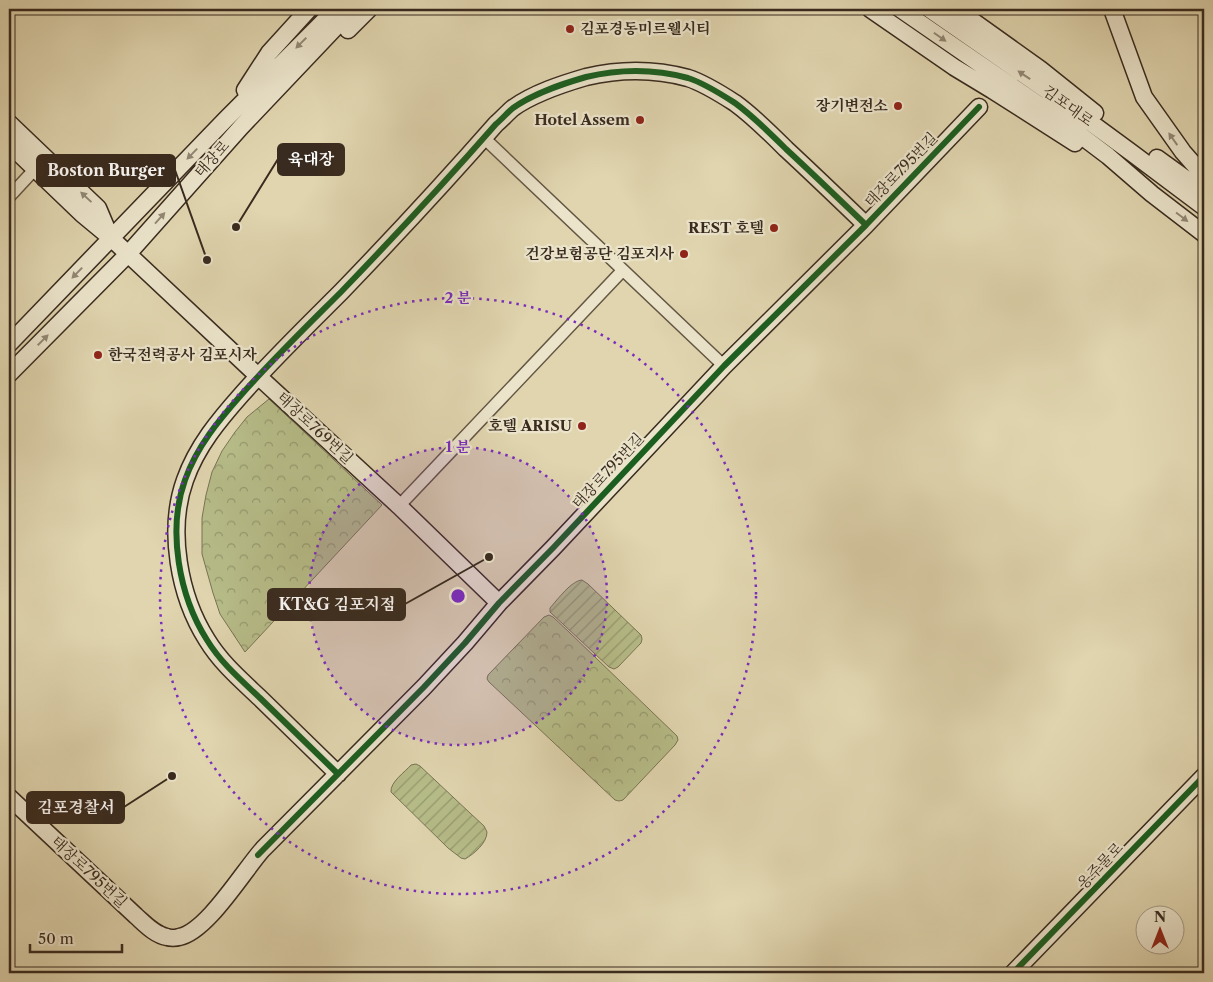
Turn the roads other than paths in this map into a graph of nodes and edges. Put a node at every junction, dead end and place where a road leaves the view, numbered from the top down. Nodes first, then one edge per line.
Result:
1 (309, 9) edge
2 (336, 9) edge
3 (354, 9) edge
4 (369, 9) edge
5 (870, 9) edge
6 (900, 9) edge
7 (929, 9) edge
8 (956, 9) edge
9 (1112, 9) edge
10 (962, 72) junction
11 (1018, 106) junction
12 (979, 107) junction
13 (226, 119) junction
14 (9, 123) edge
15 (241, 127) junction
16 (484, 138) junction
17 (9, 144) edge
18 (35, 169) junction
19 (1204, 176) edge
20 (1204, 192) edge
21 (1152, 194) junction
22 (9, 197) edge
23 (1204, 207) edge
24 (866, 224) junction
25 (1204, 234) edge
26 (111, 238) junction
27 (128, 254) junction
28 (623, 270) junction
29 (9, 344) edge
30 (724, 366) junction
31 (9, 374) edge
32 (258, 376) junction
33 (400, 506) junction
34 (499, 604) junction
35 (338, 774) junction
36 (1204, 776) edge
37 (9, 784) edge
38 (9, 797) edge
39 (258, 855) junction
40 (1013, 973) edge

1 - 13 street
2 -> 13 street, 태장로
3 - 15 street, 태장로
4 - 15 street
5 - 10 street, 김포대로
6 -> 21 street, 김포대로
23 -> 7 street, 김포대로
8 - 20 street, 김포대로
19 -> 9 street
10 - 11 street, 김포대로
10 - 12 street
11 - 12 street
11 - 21 street, 김포대로
12 - 24 street, 태장로795번길
13 -> 26 street, 태장로
26 -> 14 street
27 -> 15 street, 태장로
16 - 24 street
16 - 28 street
16 - 32 street
17 - 18 street, 태장로769번길
18 - 22 street
18 - 26 street, 태장로769번길
21 -> 25 street, 김포대로
24 - 30 street, 태장로795번길
26 - 27 street, 태장로769번길
26 -> 29 street, 태장로
31 -> 27 street, 태장로
27 - 32 street, 태장로769번길
28 - 30 street
28 - 33 street
30 - 34 street, 태장로795번길
32 - 33 street, 태장로769번길
32 - 35 street
33 - 34 street, 태장로769번길
34 - 35 street, 태장로795번길
35 - 39 street, 태장로795번길
36 - 40 street, 옹주물로
37 - 39 street, 태장로795번길
38 - 39 street, 태장로795번길

